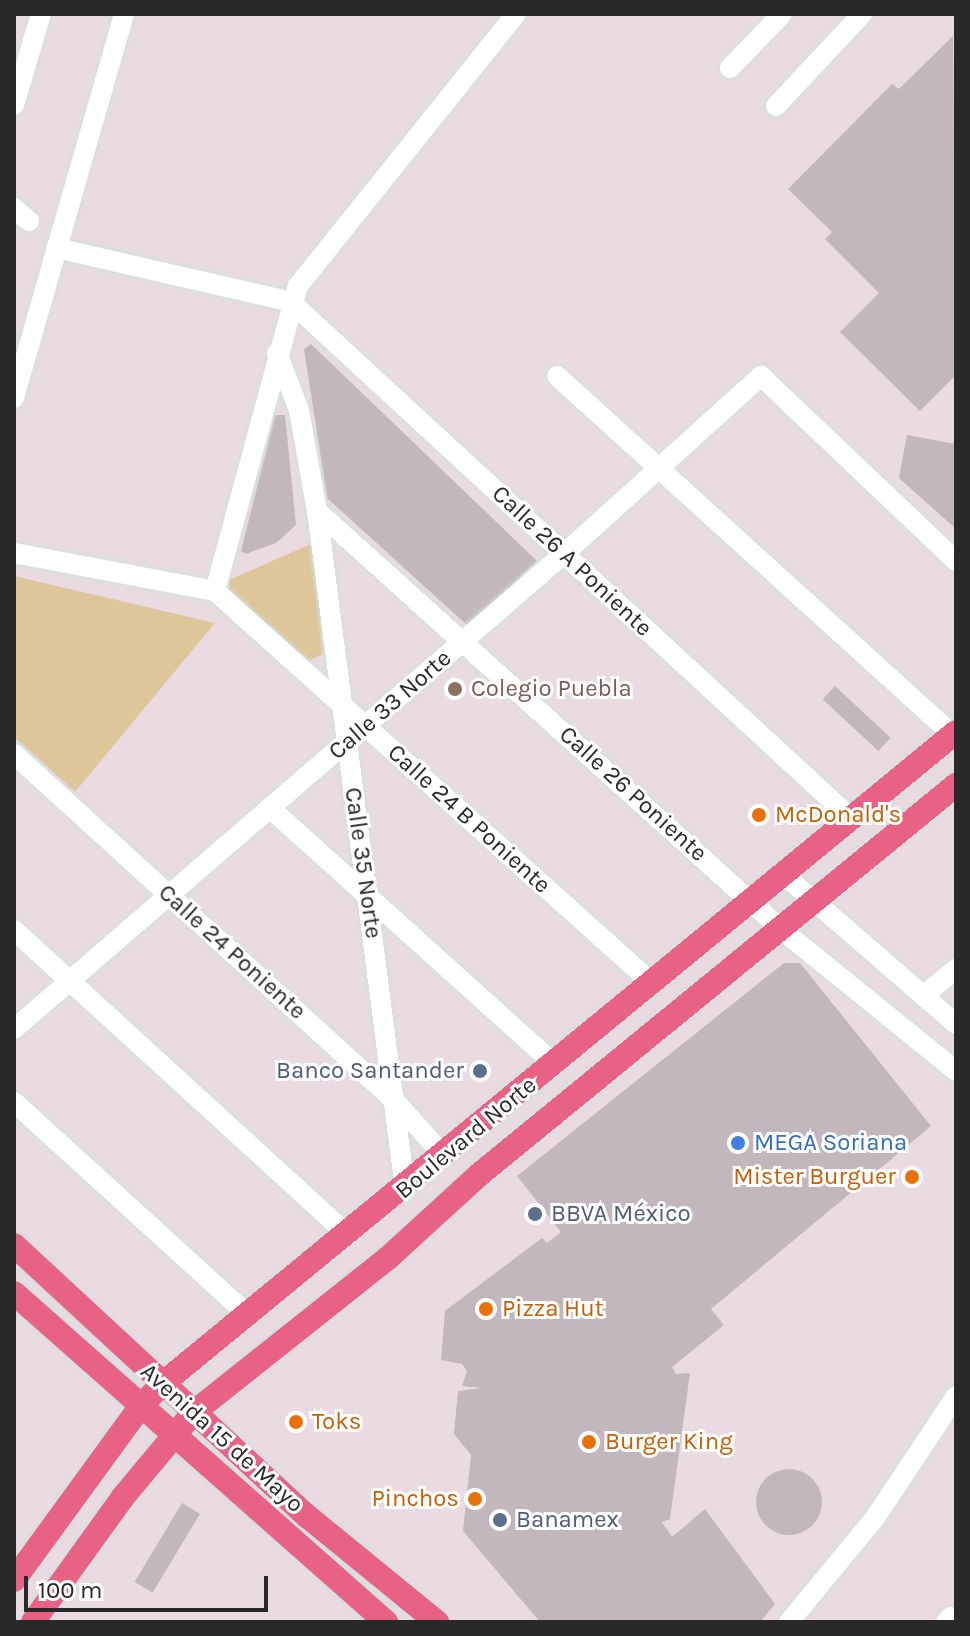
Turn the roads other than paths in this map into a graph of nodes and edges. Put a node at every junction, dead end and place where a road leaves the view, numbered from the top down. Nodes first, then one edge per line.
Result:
1 (41, 14) edge
2 (124, 14) edge
3 (516, 14) edge
4 (782, 14) edge
5 (862, 14) edge
6 (730, 68) dead end
7 (14, 105) edge
8 (776, 106) dead end
9 (56, 248) junction
10 (291, 302) junction
11 (277, 353) junction
12 (557, 376) dead end
13 (14, 398) edge
14 (659, 468) junction
15 (317, 511) junction
16 (14, 553) edge
17 (564, 554) junction
18 (956, 561) edge
19 (215, 591) junction
20 (463, 642) junction
21 (339, 702) junction
22 (365, 725) junction
23 (954, 733) edge
24 (345, 743) junction
25 (14, 754) edge
26 (956, 785) edge
27 (270, 808) junction
28 (853, 820) junction
29 (784, 875) junction
30 (169, 895) junction
31 (369, 897) junction
32 (754, 902) junction
33 (815, 902) junction
34 (14, 930) edge
35 (782, 930) junction
36 (956, 969) edge
37 (70, 980) junction
38 (652, 983) junction
39 (923, 996) junction
40 (956, 1024) edge
41 (14, 1029) edge
42 (554, 1064) junction
43 (956, 1071) edge
44 (394, 1100) junction
45 (14, 1102) edge
46 (444, 1156) junction
47 (405, 1189) junction
48 (348, 1235) junction
49 (14, 1245) edge
50 (14, 1293) edge
51 (247, 1314) junction
52 (162, 1384) junction
53 (956, 1396) edge
54 (141, 1406) junction
55 (193, 1413) junction
56 (173, 1434) junction
57 (14, 1580) edge
58 (33, 1622) edge
59 (386, 1622) edge
60 (437, 1622) edge
61 (789, 1622) edge

1 - 7 street
2 - 9 street
3 - 10 street
4 - 6 street
5 - 8 street
9 - 10 street
9 - 13 street
10 - 11 street
10 - 17 street, Calle 26 A Poniente
11 - 15 street, Calle 35 Norte
11 - 19 street
12 - 14 street
14 - 17 street, Calle 33 Norte
14 - 18 street, Calle 33 Norte
14 - 23 street
15 - 20 street, Calle 26 Poniente
15 - 21 street, Calle 35 Norte
16 - 19 street
17 - 20 street, Calle 33 Norte
17 - 28 street, Calle 26 A Poniente
19 - 21 street, Calle 24 B Poniente
20 - 22 street, Calle 33 Norte
20 - 32 street, Calle 26 Poniente
21 - 22 street, Calle 24 B Poniente
21 - 24 street, Calle 35 Norte
22 - 24 street, Calle 33 Norte
22 - 38 street, Calle 24 B Poniente
23 - 28 main road, Boulevard Norte
24 - 27 street, Calle 33 Norte
24 - 31 street, Calle 35 Norte
25 - 30 street, Calle 24 Poniente
26 - 33 main road, Boulevard Norte
27 - 30 street, Calle 33 Norte
27 - 31 street
28 - 29 main road, Boulevard Norte
29 - 32 main road, Boulevard Norte
29 - 33 street
30 - 37 street, Calle 33 Norte
30 - 44 street, Calle 24 Poniente
31 - 42 street
31 - 44 street, Calle 35 Norte
32 - 35 street, Calle 26 Poniente
32 - 38 main road, Boulevard Norte
33 - 35 main road, Boulevard Norte
33 - 39 street
34 - 37 street
35 - 43 street, Calle 26 Poniente
35 - 55 main road, Boulevard Norte
36 - 39 street
37 - 41 street, Calle 33 Norte
37 - 48 street
38 - 42 main road, Boulevard Norte
39 - 40 street
42 - 46 main road, Boulevard Norte
44 - 46 street, Calle 24 Poniente
44 - 47 street, Calle 35 Norte
45 - 51 street
46 - 47 main road, Boulevard Norte
47 - 48 main road, Boulevard Norte
48 - 51 main road, Boulevard Norte
49 - 52 main road, Avenida 15 de Mayo
50 - 54 main road, Avenida 15 de Mayo
51 - 52 main road, Boulevard Norte
52 - 54 main road, Boulevard Norte
52 - 55 main road, Avenida 15 de Mayo
53 - 61 street
54 - 56 main road, Avenida 15 de Mayo
54 - 57 main road, Boulevard Norte
55 - 56 main road, Boulevard Norte
55 - 60 main road, Avenida 15 de Mayo
56 - 58 main road, Boulevard Norte
56 - 59 main road, Avenida 15 de Mayo

